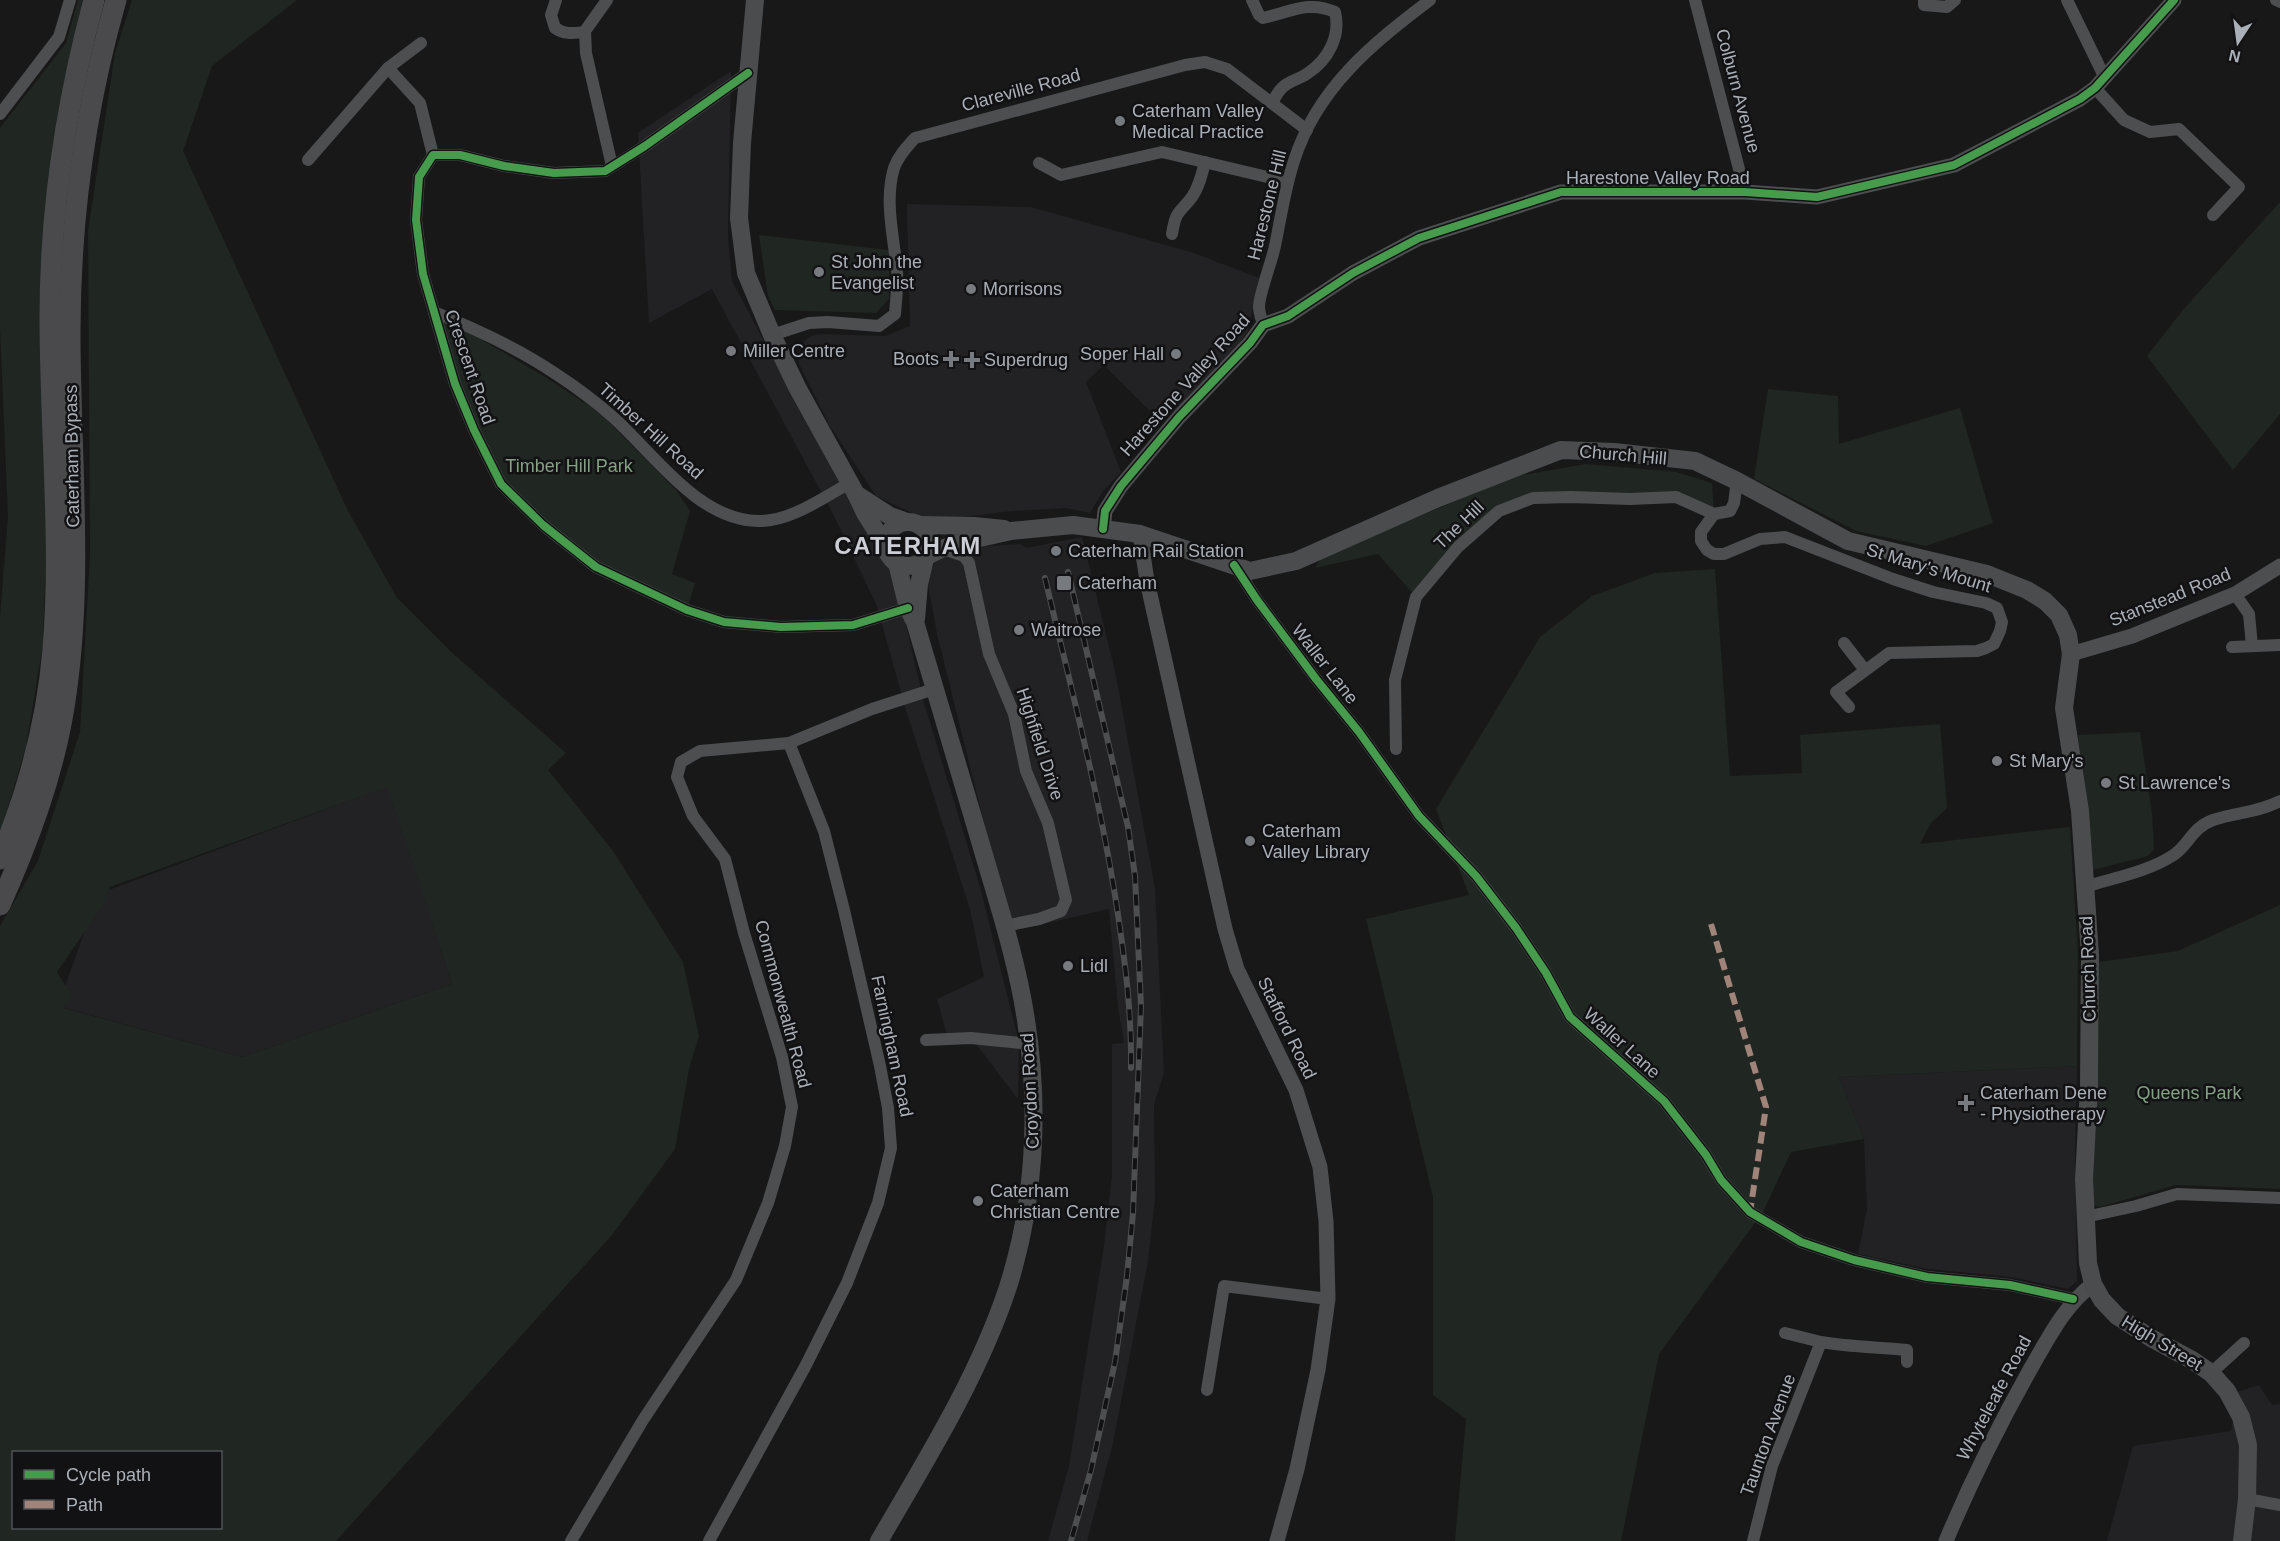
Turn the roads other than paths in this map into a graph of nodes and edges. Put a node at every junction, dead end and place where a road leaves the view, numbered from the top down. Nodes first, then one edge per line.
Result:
1 (69, 0) edge
2 (94, 0) edge
3 (116, 0) edge
4 (556, 0) edge
5 (606, 0) edge
6 (755, 0) edge
7 (1252, 0) edge
8 (1430, 0) edge
9 (1695, 0) edge
10 (1924, 0) edge
11 (1955, 0) edge
12 (2067, 0) edge
13 (2174, 0) edge
14 (585, 32) junction
15 (421, 43) dead end
16 (388, 68) junction
17 (748, 73) junction
18 (2100, 82) junction
19 (1272, 103) junction
20 (0, 114) edge
21 (1307, 130) junction
22 (433, 155) junction
23 (308, 160) dead end
24 (1205, 162) junction
25 (1039, 164) dead end
26 (612, 166) junction
27 (1288, 182) junction
28 (1745, 192) junction
29 (2213, 215) dead end
30 (1172, 234) dead end
31 (434, 312) junction
32 (1263, 325) junction
33 (772, 335) junction
34 (1737, 481) junction
35 (853, 489) junction
36 (1714, 514) junction
37 (914, 524) junction
38 (1103, 529) junction
39 (1011, 531) junction
40 (1140, 534) junction
41 (931, 554) junction
42 (892, 556) junction
43 (1234, 565) junction
44 (2280, 566) edge
45 (2235, 594) junction
46 (912, 615) junction
47 (1844, 643) dead end
48 (2280, 645) edge
49 (2252, 646) junction
50 (2232, 647) dead end
51 (2071, 654) junction
52 (1865, 670) junction
53 (934, 689) junction
54 (1849, 707) dead end
55 (789, 743) junction
56 (1396, 749) dead end
57 (2280, 801) edge
58 (0, 859) edge
59 (2085, 887) junction
60 (0, 905) edge
61 (1005, 926) junction
62 (926, 1040) dead end
63 (1030, 1044) junction
64 (2280, 1198) edge
65 (2085, 1217) junction
66 (2093, 1284) junction
67 (1328, 1299) junction
68 (2073, 1299) junction
69 (1785, 1333) dead end
70 (1821, 1342) junction
71 (2244, 1343) dead end
72 (1907, 1362) dead end
73 (2211, 1373) junction
74 (1207, 1390) dead end
75 (2247, 1499) junction
76 (2280, 1505) edge
77 (572, 1541) edge
78 (709, 1541) edge
79 (879, 1541) edge
80 (1277, 1541) edge
81 (1753, 1541) edge
82 (1946, 1541) edge
83 (2242, 1541) edge

1 - 20 street
2 - 58 highway, Caterham Bypass
3 - 60 highway, Caterham Bypass
4 - 14 street
5 - 14 street
6 - 17 main road, Croydon Road
7 - 19 street
8 - 21 street, Harestone Hill
9 - 28 street, Colburn Avenue
10 - 11 street
12 - 18 street
13 - 18 street, Harestone Valley Road
14 - 26 street
15 - 16 street
16 - 22 street
16 - 23 street
17 - 26 street
17 - 33 main road, Croydon Road
18 - 28 street, Harestone Valley Road
18 - 29 street
19 - 21 street, Clareville Road
19 - 33 street, Clareville Road
21 - 27 street, Harestone Hill
22 - 26 street
22 - 31 street, Crescent Road
24 - 25 street
24 - 27 street
24 - 30 street
27 - 32 street, Harestone Hill
28 - 32 street, Harestone Valley Road
31 - 35 street, Timber Hill Road
31 - 46 street, Crescent Road
32 - 38 street, Harestone Valley Road
33 - 35 main road, Croydon Road
34 - 36 street
34 - 43 main road, Church Hill
34 - 51 main road, Church Hill
35 - 37 main road
35 - 42 main road, Croydon Road
36 - 52 street, St Mary's Mount
36 - 56 street, The Hill
37 - 39 main road
37 - 41 main road
37 - 42 main road
38 - 39 main road, Church Hill
38 - 40 main road, Church Hill
39 - 41 main road
40 - 43 main road, Church Hill
40 - 67 street, Stafford Road
41 - 42 main road
41 - 46 main road, Croydon Road
41 - 61 street, Highfield Drive
42 - 46 main road, Croydon Road
43 - 68 street, Waller Lane
44 - 45 street, Stanstead Road
45 - 49 street
45 - 51 street, Stanstead Road
46 - 53 main road, Croydon Road
47 - 52 street
48 - 49 street
49 - 50 street
51 - 59 main road, Church Road
52 - 54 street, St Mary's Mount
53 - 55 street, Commonwealth Road
53 - 61 main road, Croydon Road
55 - 77 street, Commonwealth Road
55 - 78 street, Farningham Road
57 - 59 street
59 - 65 main road, Church Road
61 - 63 main road, Croydon Road
62 - 63 street
63 - 79 main road, Croydon Road
64 - 65 street
65 - 66 main road, Church Road
66 - 68 street, Whyteleafe Road
66 - 73 main road, High Street
67 - 74 street
67 - 80 street, Stafford Road
68 - 82 street, Whyteleafe Road
69 - 70 street
70 - 72 street
70 - 81 street, Taunton Avenue
71 - 73 street, High Street
73 - 75 main road, High Street
75 - 76 street
75 - 83 main road, High Street

